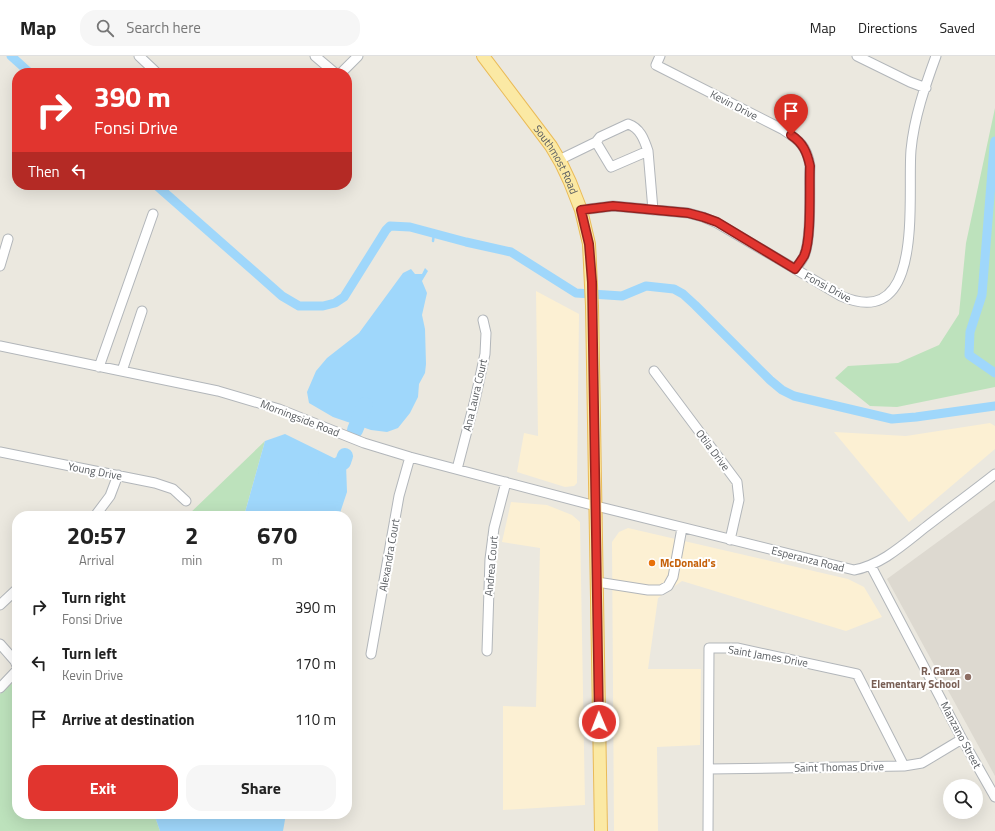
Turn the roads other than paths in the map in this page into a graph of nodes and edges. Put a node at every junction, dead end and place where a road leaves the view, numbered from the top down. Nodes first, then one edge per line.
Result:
1 (139, 56) edge
2 (315, 56) edge
3 (358, 56) edge
4 (483, 56) edge
5 (660, 56) edge
6 (858, 56) edge
7 (936, 56) edge
8 (152, 68) edge
9 (329, 68) edge
10 (346, 68) edge
11 (926, 88) junction
12 (596, 142) junction
13 (648, 150) junction
14 (559, 160) junction
15 (581, 210) junction
16 (654, 210) junction
17 (153, 214) dead end
18 (8, 239) dead end
19 (0, 266) edge
20 (795, 269) junction
21 (142, 311) dead end
22 (483, 320) dead end
23 (0, 346) edge
24 (99, 367) junction
25 (654, 371) dead end
26 (122, 372) junction
27 (0, 452) edge
28 (410, 457) junction
29 (457, 469) junction
30 (995, 474) edge
31 (118, 476) junction
32 (506, 482) junction
33 (186, 500) dead end
34 (596, 506) junction
35 (99, 511) edge
36 (682, 528) junction
37 (730, 540) junction
38 (871, 566) junction
39 (597, 582) junction
40 (12, 594) edge
41 (0, 605) edge
42 (0, 644) edge
43 (486, 651) dead end
44 (371, 654) dead end
45 (12, 658) edge
46 (12, 675) edge
47 (0, 688) edge
48 (962, 739) junction
49 (904, 766) junction
50 (709, 769) junction
51 (995, 797) edge
52 (600, 831) edge
53 (708, 831) edge

1 - 8 street
2 - 9 street
3 - 10 street
4 - 14 main road, Southmost Road
5 - 20 street, Kevin Drive
6 - 11 street
7 - 11 street, Fonsi Drive
11 - 20 street, Fonsi Drive
12 - 13 street
12 - 13 street
12 - 14 street
13 - 16 street
14 - 15 main road, Southmost Road
15 - 16 street, Fonsi Drive
15 - 34 main road, Southmost Road
16 - 20 street, Fonsi Drive
17 - 24 street
18 - 19 street
21 - 26 street
22 - 29 street, Ana Laura Court
23 - 24 street, Morningside Road
24 - 26 street, Morningside Road
25 - 37 street, Otila Drive
26 - 28 street, Morningside Road
27 - 31 street, Young Drive
28 - 29 street, Morningside Road
28 - 44 street, Alexandra Court
29 - 32 street, Morningside Road
30 - 38 street, Esperanza Road
31 - 33 street, Young Drive
31 - 35 street
32 - 34 street, Morningside Road
32 - 43 street, Andrea Court
34 - 36 street, Esperanza Road
34 - 39 main road, Southmost Road
36 - 37 street, Esperanza Road
36 - 39 street
37 - 38 street, Esperanza Road
38 - 48 street, Manzano Street
39 - 52 main road, Southmost Road
40 - 41 street
42 - 45 street
46 - 47 street
48 - 49 street, Saint Thomas Drive
48 - 51 street, Manzano Street
49 - 50 street, Saint Thomas Drive
49 - 50 street, Saint James Drive
50 - 53 street, Saint James Drive

